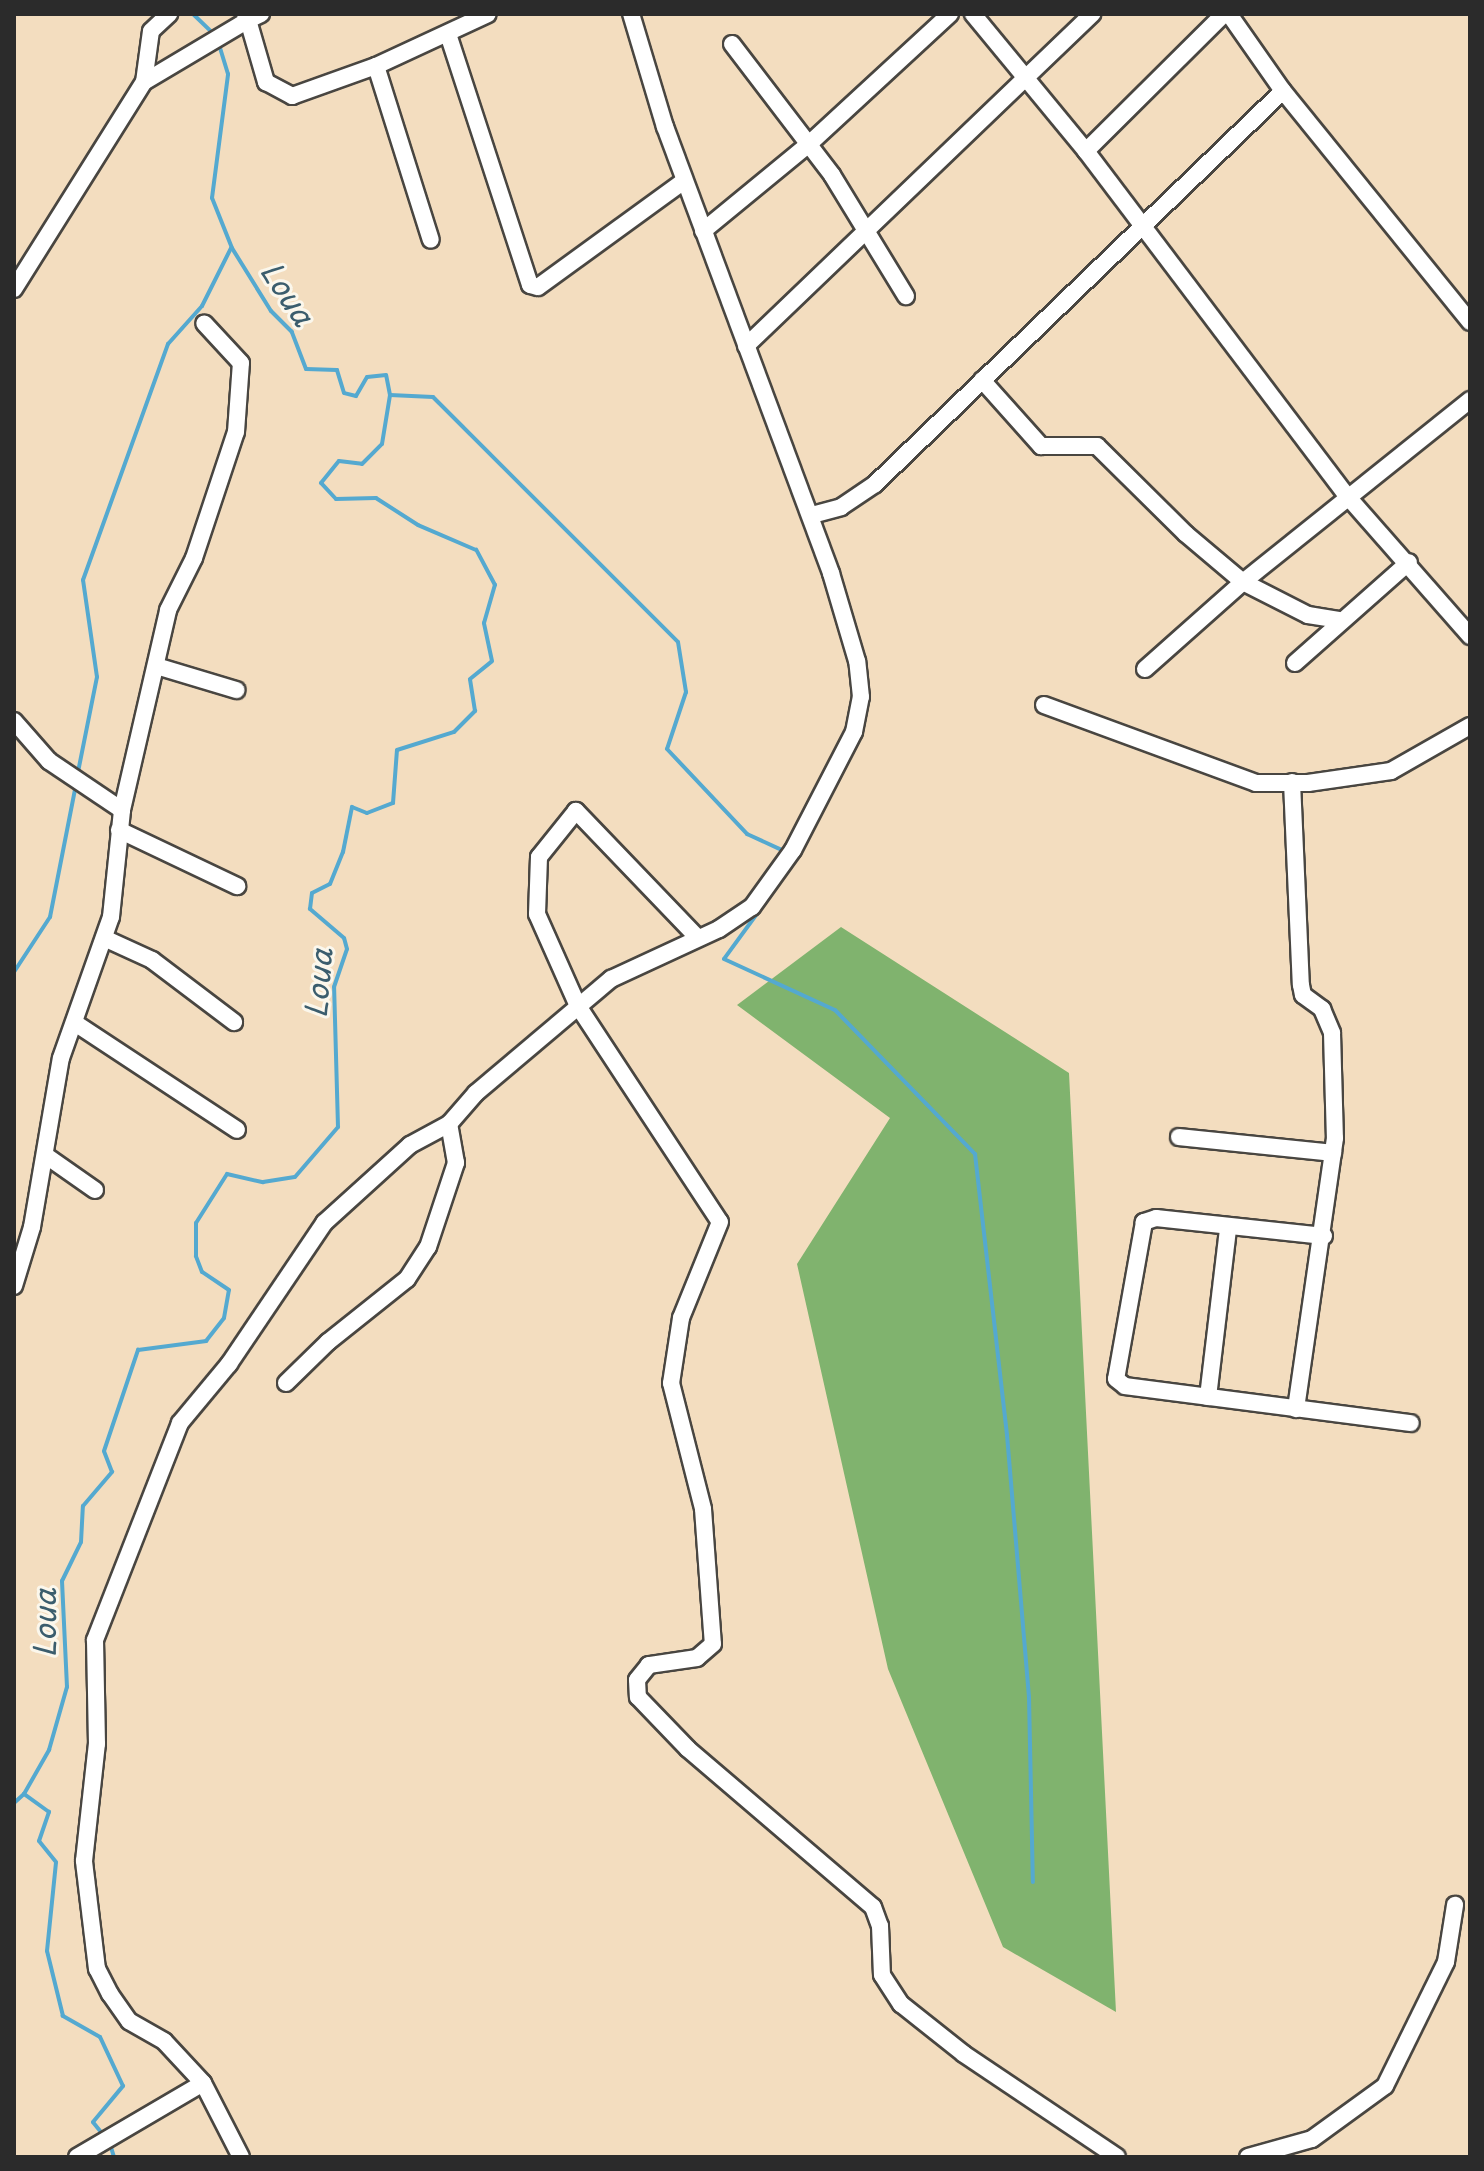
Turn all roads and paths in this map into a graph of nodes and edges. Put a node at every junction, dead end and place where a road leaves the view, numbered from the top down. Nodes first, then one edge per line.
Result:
1 (169, 14) edge
2 (488, 14) edge
3 (631, 14) edge
4 (950, 14) edge
5 (973, 14) edge
6 (1092, 14) edge
7 (1226, 14) edge
8 (251, 16) edge
9 (448, 34) junction
10 (732, 44) dead end
11 (376, 66) junction
12 (1025, 77) junction
13 (144, 82) junction
14 (1283, 91) junction
15 (809, 144) junction
16 (1086, 151) junction
17 (684, 181) junction
18 (703, 231) junction
19 (1144, 231) junction
20 (865, 232) junction
21 (431, 240) dead end
22 (14, 289) edge
23 (906, 296) dead end
24 (1470, 322) edge
25 (204, 323) dead end
26 (746, 346) junction
27 (982, 380) junction
28 (1470, 400) edge
29 (1348, 497) junction
30 (812, 515) junction
31 (1409, 562) junction
32 (1243, 582) junction
33 (1339, 620) junction
34 (1470, 636) edge
35 (1295, 663) dead end
36 (156, 666) junction
37 (1145, 669) dead end
38 (236, 690) dead end
39 (1044, 705) dead end
40 (14, 721) edge
41 (1470, 726) edge
42 (1292, 782) junction
43 (122, 810) junction
44 (119, 830) junction
45 (237, 886) dead end
46 (697, 937) junction
47 (104, 938) junction
48 (578, 1006) junction
49 (234, 1022) dead end
50 (75, 1023) junction
51 (449, 1124) junction
52 (237, 1130) dead end
53 (1179, 1137) dead end
54 (1333, 1153) junction
55 (45, 1155) junction
56 (95, 1190) dead end
57 (1228, 1230) junction
58 (1324, 1236) junction
59 (14, 1286) edge
60 (286, 1383) dead end
61 (1208, 1397) junction
62 (1296, 1409) junction
63 (1411, 1423) dead end
64 (1455, 1905) dead end
65 (203, 2083) junction
66 (77, 2157) edge
67 (241, 2157) edge
68 (1117, 2157) edge
69 (1248, 2157) edge

1 - 13 street
2 - 9 street
3 - 17 street
4 - 15 street
5 - 12 street
6 - 12 street
7 - 14 street
7 - 16 street
8 - 11 street
8 - 13 street
9 - 11 street
9 - 17 street
10 - 15 street
11 - 21 street
12 - 16 street
12 - 20 street
13 - 22 street
14 - 19 street
14 - 24 street
15 - 18 street
15 - 20 street
16 - 19 street
17 - 18 street
18 - 26 street
19 - 27 street
19 - 29 street
20 - 23 street
20 - 26 street
25 - 36 street
26 - 30 street
27 - 30 street
27 - 32 street
28 - 29 street
29 - 31 street
29 - 32 street
30 - 46 street
31 - 33 street
31 - 34 street
32 - 33 street
32 - 37 street
33 - 35 street
36 - 38 street
36 - 43 street
39 - 42 street
40 - 43 street
41 - 42 street
42 - 54 street
43 - 44 street
44 - 45 street
44 - 47 street
46 - 48 street
46 - 48 street
47 - 49 street
47 - 50 street
48 - 51 street
48 - 68 street
50 - 52 street
50 - 55 street
51 - 60 street
51 - 65 street
53 - 54 street
54 - 58 street
55 - 56 street
55 - 59 street
57 - 58 street
57 - 61 street
57 - 61 street
58 - 62 street
61 - 62 street
62 - 63 street
64 - 69 street
65 - 66 street
65 - 67 street

